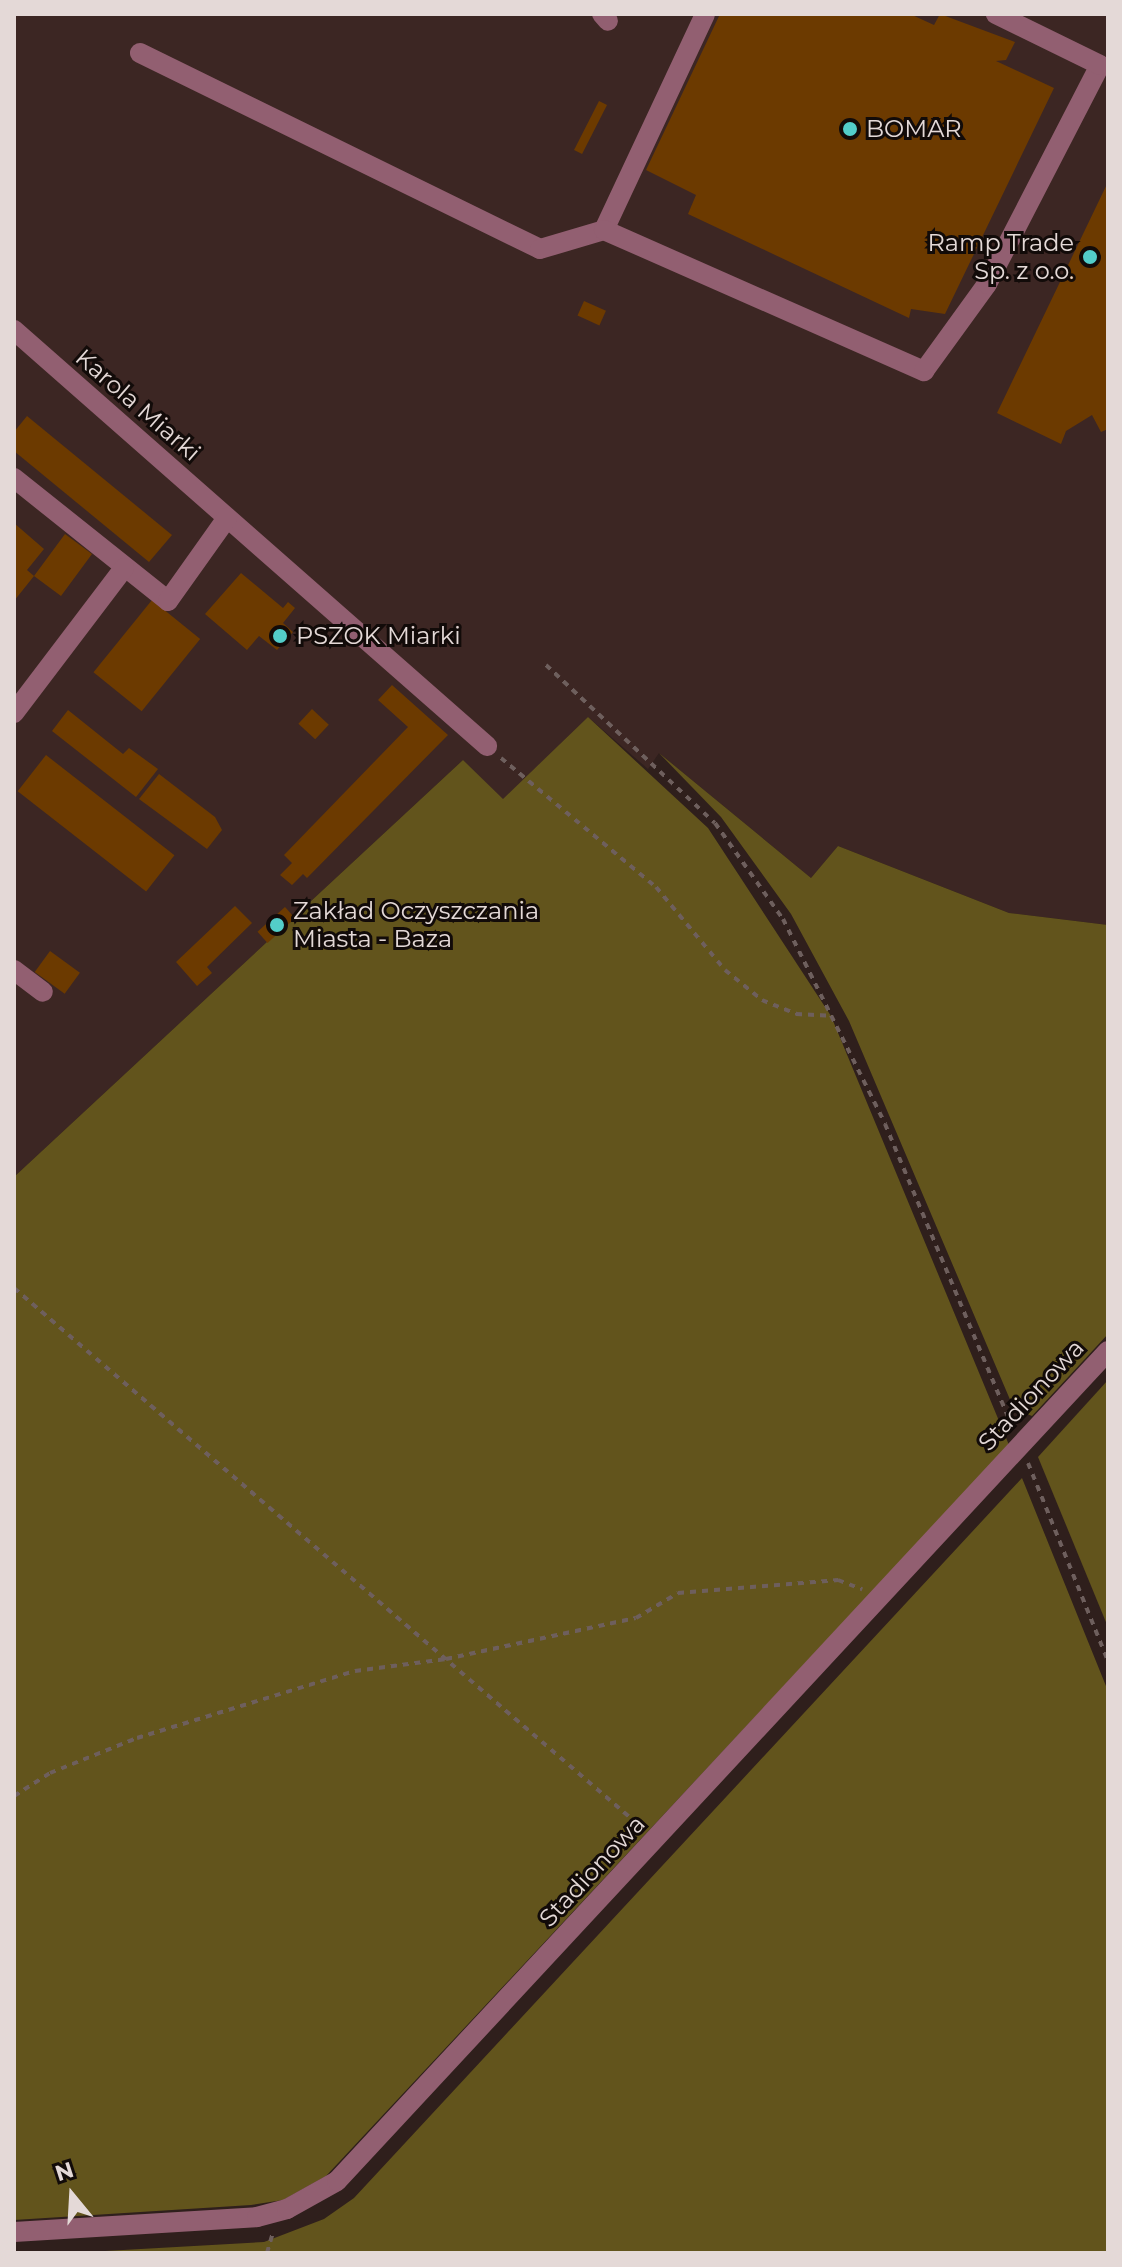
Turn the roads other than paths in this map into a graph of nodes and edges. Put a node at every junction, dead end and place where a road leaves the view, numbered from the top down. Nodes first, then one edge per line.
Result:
1 (705, 14) edge
2 (996, 14) edge
3 (140, 53) dead end
4 (604, 230) junction
5 (14, 330) edge
6 (14, 478) edge
7 (227, 518) junction
8 (124, 568) junction
9 (14, 713) edge
10 (487, 746) road end
11 (14, 970) edge
12 (43, 992) dead end
13 (1108, 1351) edge
14 (14, 2232) edge

1 - 4 street
2 - 4 street
3 - 4 street
5 - 7 street, Karola Miarki
6 - 8 street
7 - 8 street
7 - 10 street, Karola Miarki
8 - 9 street
11 - 12 street
13 - 14 street, Stadionowa

